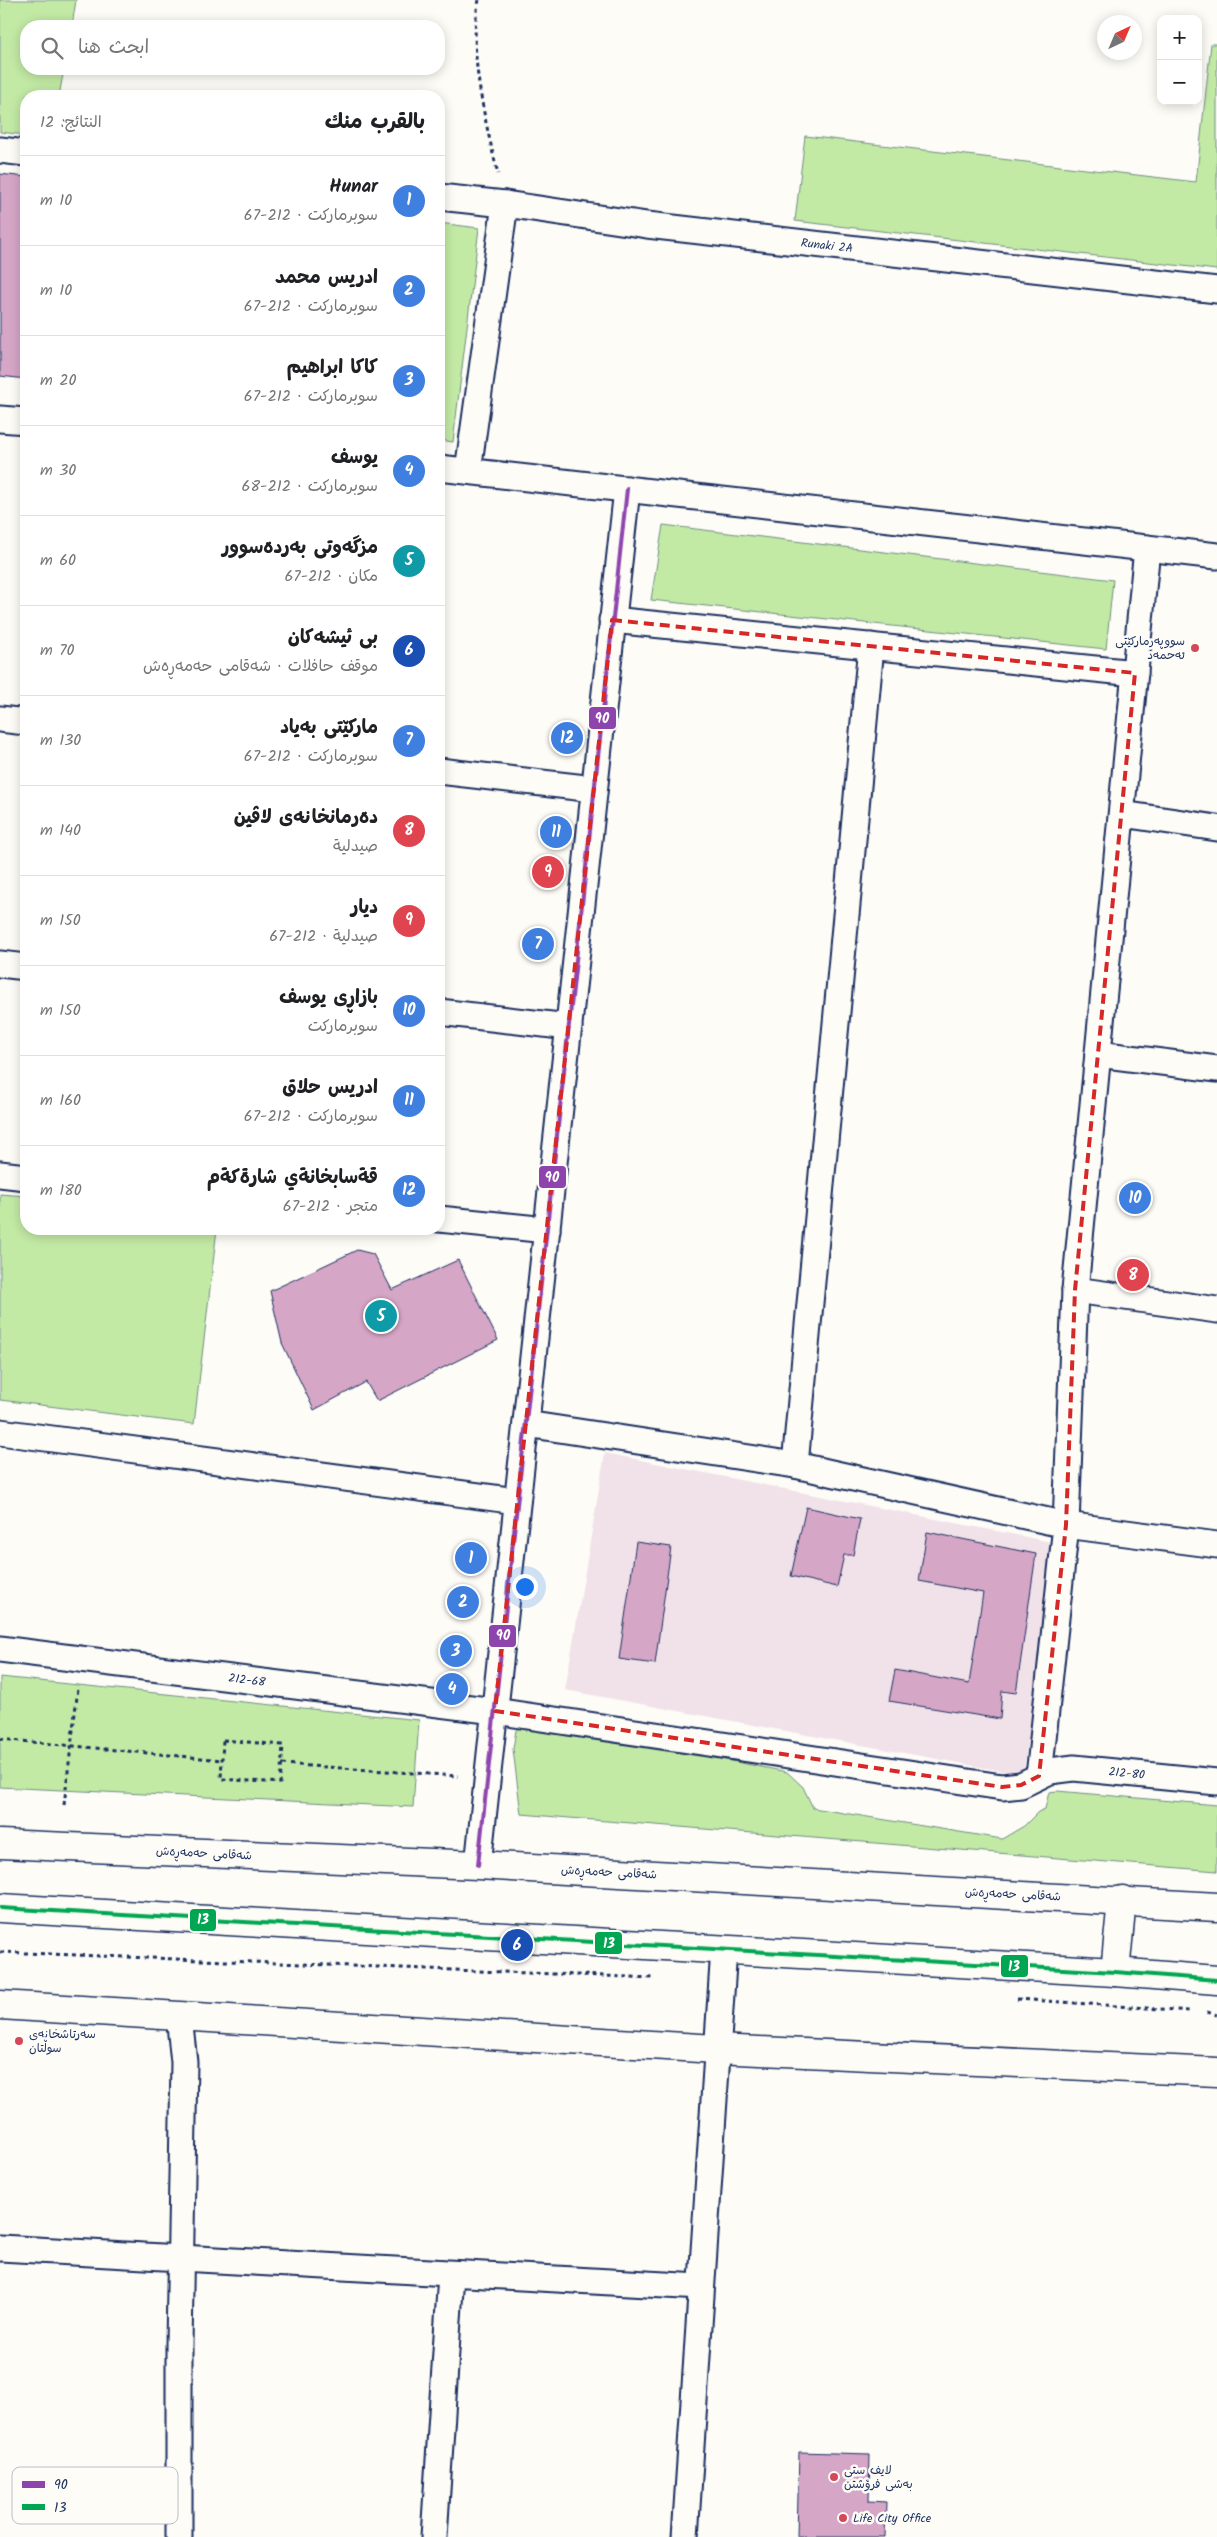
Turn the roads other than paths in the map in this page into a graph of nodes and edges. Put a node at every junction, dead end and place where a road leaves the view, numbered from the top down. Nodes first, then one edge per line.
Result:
1 (0, 150) edge
2 (20, 152) edge
3 (445, 198) edge
4 (505, 204) junction
5 (1217, 290) edge
6 (0, 418) edge
7 (20, 421) edge
8 (445, 469) edge
9 (468, 471) junction
10 (627, 489) junction
11 (1148, 548) junction
12 (1217, 556) edge
13 (612, 620) junction
14 (871, 646) junction
15 (1135, 673) junction
16 (0, 719) edge
17 (20, 721) edge
18 (445, 772) edge
19 (594, 789) junction
20 (1122, 814) junction
21 (1217, 828) edge
22 (0, 964) edge
23 (20, 966) edge
24 (445, 1013) edge
25 (569, 1027) junction
26 (1098, 1054) junction
27 (1217, 1069) edge
28 (0, 1174) edge
29 (20, 1176) edge
30 (445, 1220) edge
31 (547, 1230) junction
32 (1075, 1290) junction
33 (1217, 1310) edge
34 (526, 1424) junction
35 (0, 1432) edge
36 (795, 1465) junction
37 (517, 1501) junction
38 (1066, 1524) junction
39 (1217, 1545) edge
40 (0, 1649) edge
41 (495, 1711) junction
42 (1039, 1776) junction
43 (1217, 1782) edge
44 (0, 1844) edge
45 (478, 1865) junction
46 (1122, 1900) junction
47 (1217, 1907) edge
48 (0, 1908) edge
49 (724, 1949) junction
50 (1115, 1972) junction
51 (1217, 1980) edge
52 (0, 2005) edge
53 (179, 2016) junction
54 (716, 2049) junction
55 (1217, 2072) edge
56 (0, 2248) edge
57 (182, 2257) junction
58 (451, 2274) junction
59 (701, 2287) junction
60 (179, 2537) edge
61 (434, 2537) edge
62 (685, 2537) edge

1 - 2 street
3 - 4 street, Runaki 2A
4 - 5 street, Runaki 2A
4 - 9 street
6 - 7 street
8 - 9 street
9 - 10 street
10 - 11 street
10 - 13 street
11 - 12 street
11 - 15 street
13 - 14 street
13 - 19 street
14 - 15 street
14 - 36 street
15 - 20 street
16 - 17 street
18 - 19 street
19 - 25 street
20 - 21 street
20 - 26 street
22 - 23 street
24 - 25 street
25 - 31 street
26 - 27 street
26 - 32 street
28 - 29 street
30 - 31 street
31 - 34 street
32 - 33 street
32 - 38 street
34 - 36 street
34 - 37 street
35 - 37 street
36 - 38 street
37 - 41 street
38 - 39 street
38 - 42 street
40 - 41 street, 212-68
41 - 42 street, 212-68
41 - 45 street
42 - 43 street, 212-80
44 - 45 main road, شەقامی حەمەڕەش
45 - 46 main road, شەقامی حەمەڕەش
46 - 47 main road, شەقامی حەمەڕەش
46 - 50 main road
48 - 49 main road
49 - 50 main road
49 - 54 street
50 - 51 main road
52 - 53 main road
53 - 54 main road
53 - 57 street
54 - 55 main road
54 - 59 street
56 - 57 street
57 - 58 street
57 - 60 street
58 - 59 street
58 - 61 street
59 - 62 street

